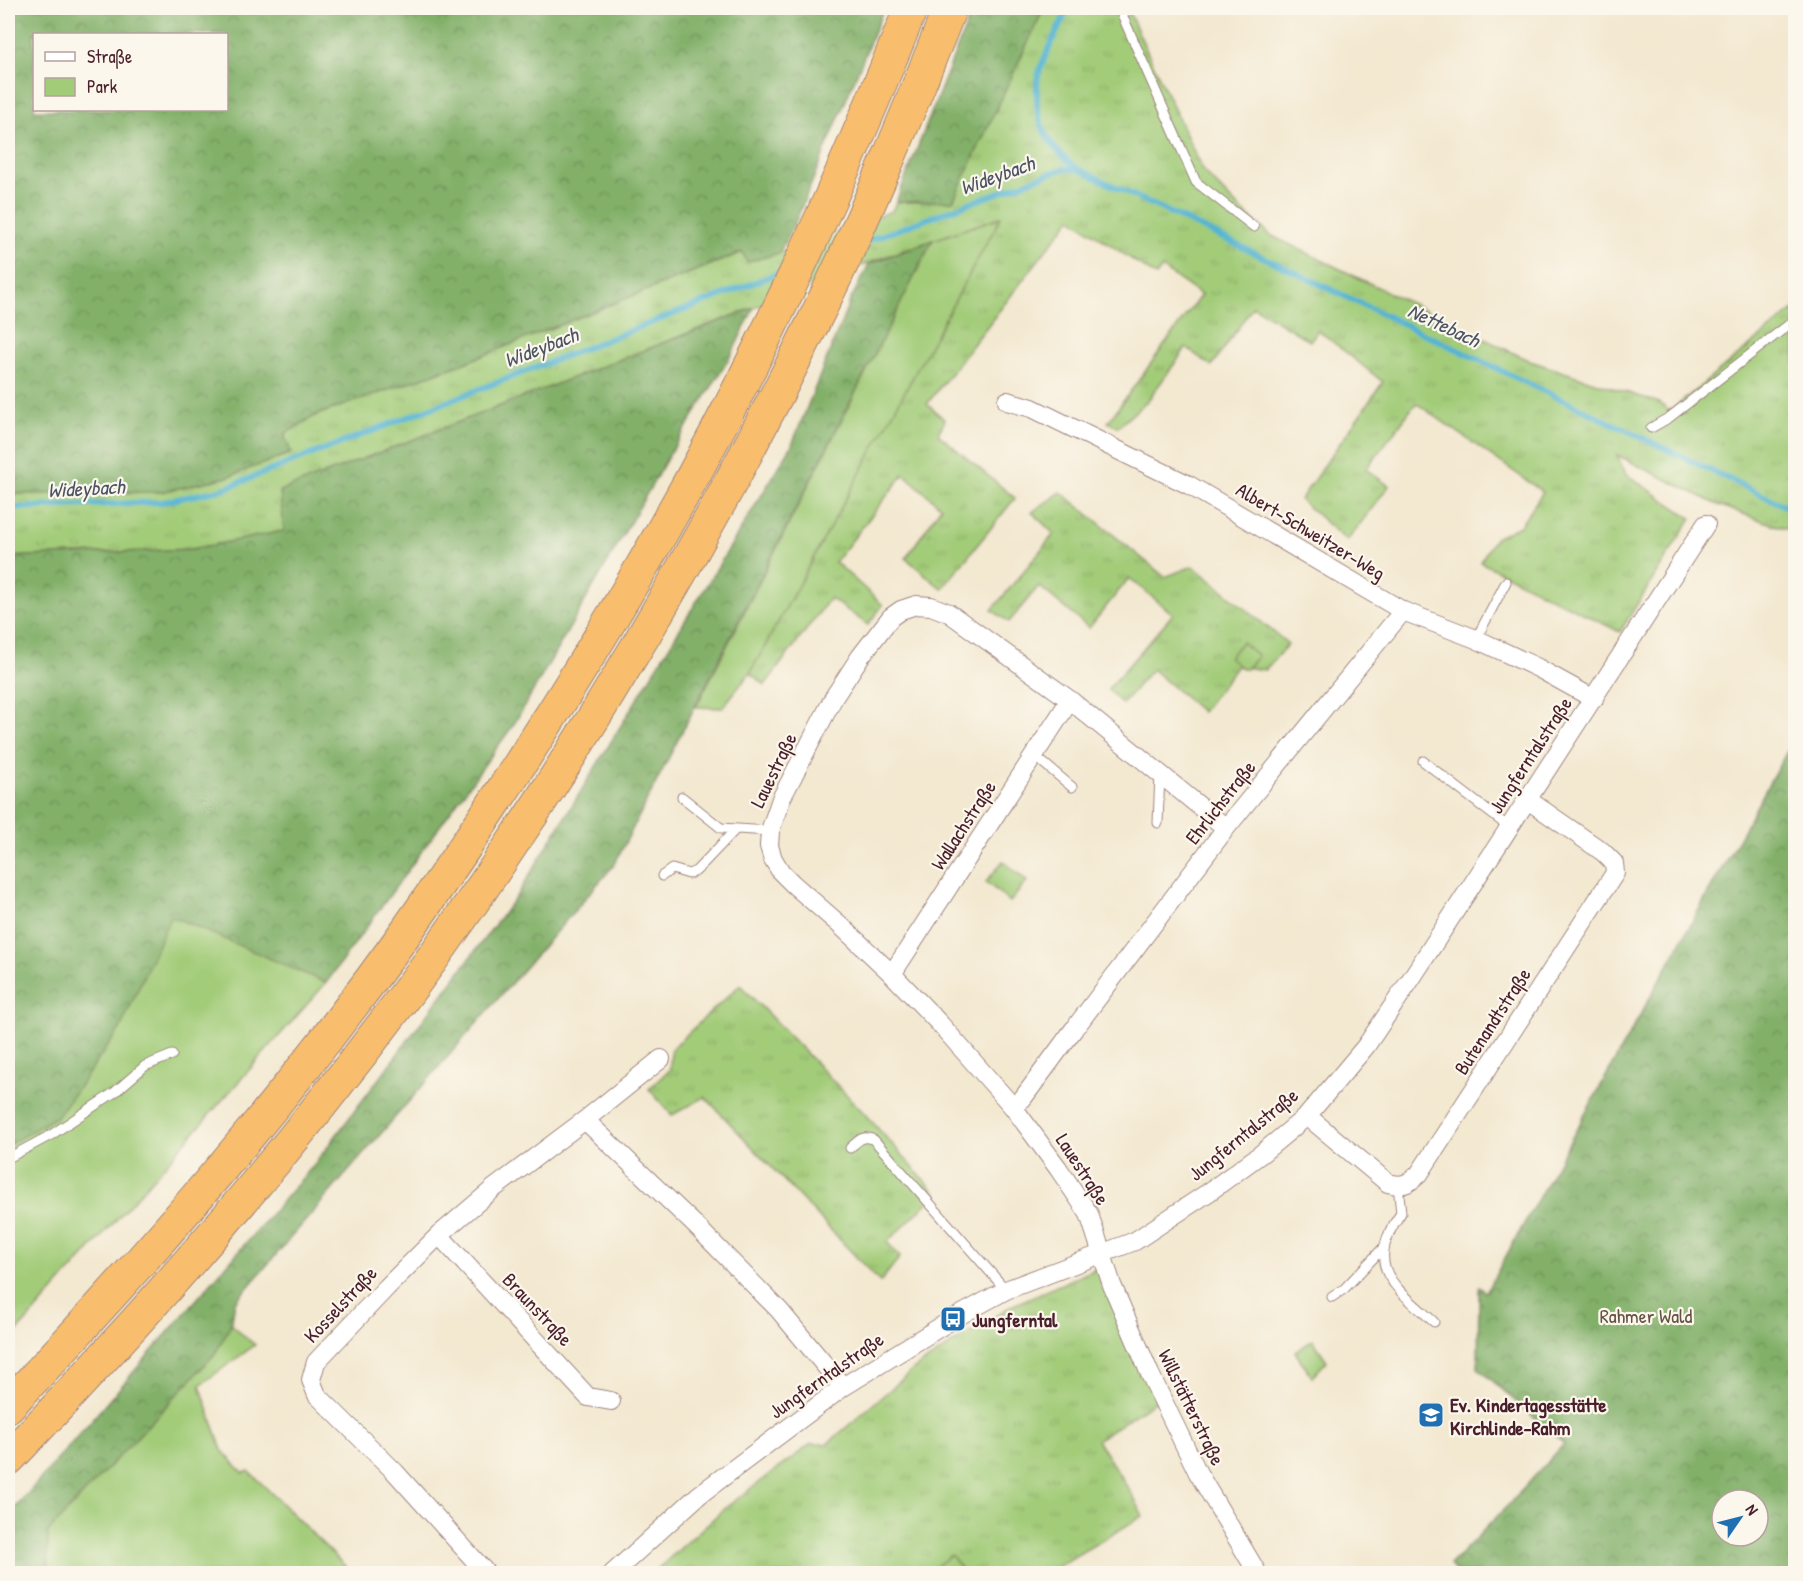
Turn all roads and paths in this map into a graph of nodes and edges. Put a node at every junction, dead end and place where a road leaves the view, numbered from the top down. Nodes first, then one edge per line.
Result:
1 (911, 8) edge
2 (950, 8) edge
3 (1119, 8) edge
4 (1254, 227) dead end
5 (1796, 319) edge
6 (1007, 401) dead end
7 (1651, 428) dead end
8 (1706, 524) dead end
9 (1506, 582) dead end
10 (1403, 611) junction
11 (1476, 639) junction
12 (1594, 699) junction
13 (1070, 700) junction
14 (1035, 756) junction
15 (1424, 761) dead end
16 (1160, 774) junction
17 (1072, 787) dead end
18 (682, 797) dead end
19 (1528, 800) junction
20 (1158, 823) dead end
21 (1227, 828) junction
22 (1510, 828) junction
23 (736, 829) junction
24 (770, 831) junction
25 (662, 876) dead end
26 (892, 974) junction
27 (172, 1055) dead end
28 (661, 1059) dead end
29 (1013, 1107) junction
30 (1307, 1116) junction
31 (585, 1120) junction
32 (850, 1148) dead end
33 (8, 1158) edge
34 (1398, 1185) junction
35 (439, 1235) junction
36 (1383, 1248) junction
37 (1102, 1253) junction
38 (1006, 1290) junction
39 (1332, 1297) dead end
40 (1434, 1322) dead end
41 (843, 1387) junction
42 (611, 1401) dead end
43 (8, 1406) edge
44 (8, 1459) edge
45 (488, 1574) edge
46 (612, 1574) edge
47 (1258, 1574) edge

1 - 43 highway
2 - 44 highway
3 - 4 lane
5 - 7 lane
6 - 10 street, Albert-Schweitzer-Weg
8 - 12 street, Jungferntalstraße
9 - 11 lane
10 - 11 street, Albert-Schweitzer-Weg
10 - 21 street, Ehrlichstraße
11 - 12 street, Albert-Schweitzer-Weg
12 - 19 street, Jungferntalstraße
13 - 14 street, Wallachstraße
13 - 16 street, Lauestraße
13 - 24 street, Lauestraße
14 - 17 lane
14 - 26 street, Wallachstraße
15 - 22 lane
16 - 20 lane
16 - 21 street, Lauestraße
18 - 23 lane
19 - 22 street, Jungferntalstraße
19 - 34 street, Butenandtstraße
21 - 29 street, Ehrlichstraße
22 - 30 street, Jungferntalstraße
23 - 24 lane
23 - 25 lane
24 - 26 street, Lauestraße
26 - 29 street, Lauestraße
27 - 33 lane
28 - 31 street, Kosselstraße
29 - 37 street, Lauestraße
30 - 34 street
30 - 37 street, Jungferntalstraße
31 - 35 street, Kosselstraße
31 - 41 street
32 - 38 lane
34 - 36 lane
35 - 42 street, Braunstraße
35 - 45 street, Kosselstraße
36 - 39 lane
36 - 40 lane
37 - 38 street, Jungferntalstraße
37 - 47 street, Willstätterstraße
38 - 41 street, Jungferntalstraße
41 - 46 street, Jungferntalstraße

